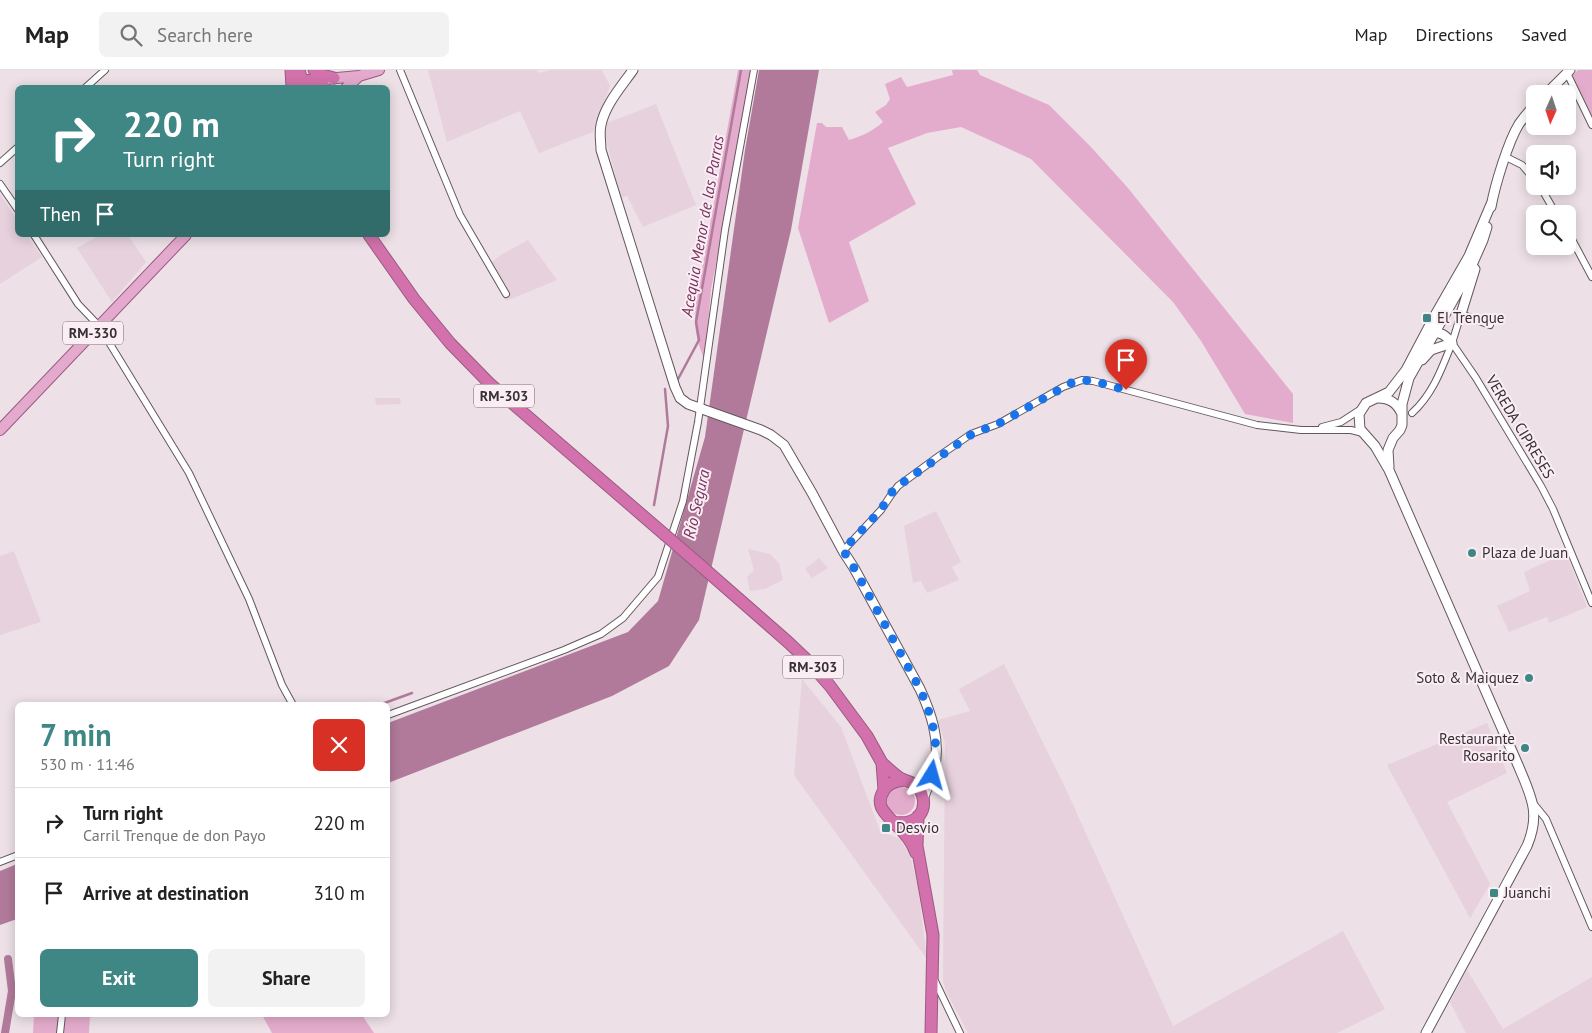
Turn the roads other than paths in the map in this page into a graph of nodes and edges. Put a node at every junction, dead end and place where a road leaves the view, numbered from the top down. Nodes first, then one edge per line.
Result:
1 (105, 70) edge
2 (291, 70) edge
3 (299, 70) edge
4 (379, 70) edge
5 (400, 70) edge
6 (633, 70) edge
7 (754, 70) edge
8 (1569, 72) edge
9 (360, 76) junction
10 (324, 78) edge
11 (88, 85) edge
12 (299, 85) edge
13 (300, 85) edge
14 (303, 85) edge
15 (350, 85) edge
16 (1555, 85) edge
17 (1526, 116) edge
18 (1592, 124) edge
19 (15, 150) edge
20 (1506, 157) junction
21 (0, 163) edge
22 (1526, 170) edge
23 (0, 184) edge
24 (1492, 202) junction
25 (15, 206) edge
26 (35, 237) edge
27 (184, 237) edge
28 (371, 237) edge
29 (1483, 240) junction
30 (1576, 247) edge
31 (1592, 276) edge
32 (506, 294) dead end
33 (1461, 314) junction
34 (1490, 325) dead end
35 (99, 326) junction
36 (1434, 332) junction
37 (1452, 343) junction
38 (1412, 358) junction
39 (1409, 378) junction
40 (1378, 398) junction
41 (1361, 409) junction
42 (700, 410) junction
43 (1412, 413) dead end
44 (1402, 414) junction
45 (0, 430) edge
46 (1301, 430) junction
47 (1363, 433) junction
48 (1393, 438) junction
49 (1370, 440) junction
50 (1390, 470) junction
51 (843, 550) junction
52 (1592, 603) edge
53 (291, 702) edge
54 (390, 714) edge
55 (882, 763) junction
56 (932, 775) junction
57 (908, 781) junction
58 (884, 790) junction
59 (923, 799) junction
60 (1533, 803) junction
61 (918, 816) junction
62 (894, 822) junction
63 (15, 857) edge
64 (0, 862) edge
65 (922, 869) junction
66 (1592, 926) edge
67 (932, 976) junction
68 (62, 1017) edge
69 (60, 1033) edge
70 (931, 1033) edge
71 (960, 1033) edge
72 (1426, 1033) edge

1 - 11 street
2 - 12 highway
3 - 13 highway
4 - 9 main road
5 - 32 street
6 - 42 main road
7 - 42 street
8 - 16 main road
8 - 18 street
9 - 10 main road
9 - 15 main road
10 - 14 highway
17 - 20 main road
19 - 21 street
20 - 22 street
20 - 24 main road
23 - 25 street
24 - 29 main road
24 - 38 main road
26 - 35 street
27 - 35 main road, RM-330
28 - 55 highway, RM-303, bridge
29 - 33 main road
29 - 36 main road
30 - 31 street
33 - 34 street
33 - 37 street
35 - 45 main road, RM-330
35 - 53 street
36 - 37 main road
36 - 38 main road
36 - 39 main road
37 - 39 main road
37 - 43 street
37 - 52 street, VEREDA CIPRESES
38 - 40 main road
39 - 44 main road
40 - 41 main road
40 - 44 main road
41 - 46 street
41 - 47 main road
42 - 51 main road
42 - 54 street
44 - 48 main road
46 - 47 street
46 - 51 street
47 - 49 main road
48 - 49 main road
48 - 50 main road
49 - 50 main road
50 - 60 main road
51 - 56 main road
55 - 57 highway, RM-303
55 - 58 highway, RM-303
56 - 57 main road
56 - 59 main road
57 - 58 highway
57 - 59 highway, RM-303
58 - 62 highway, RM-303
59 - 61 highway, RM-303
60 - 66 street
60 - 72 main road
61 - 62 highway
61 - 65 highway, RM-303
62 - 65 highway, RM-303
63 - 64 street
65 - 67 highway, RM-303
67 - 70 highway, RM-303
67 - 71 street
68 - 69 street

